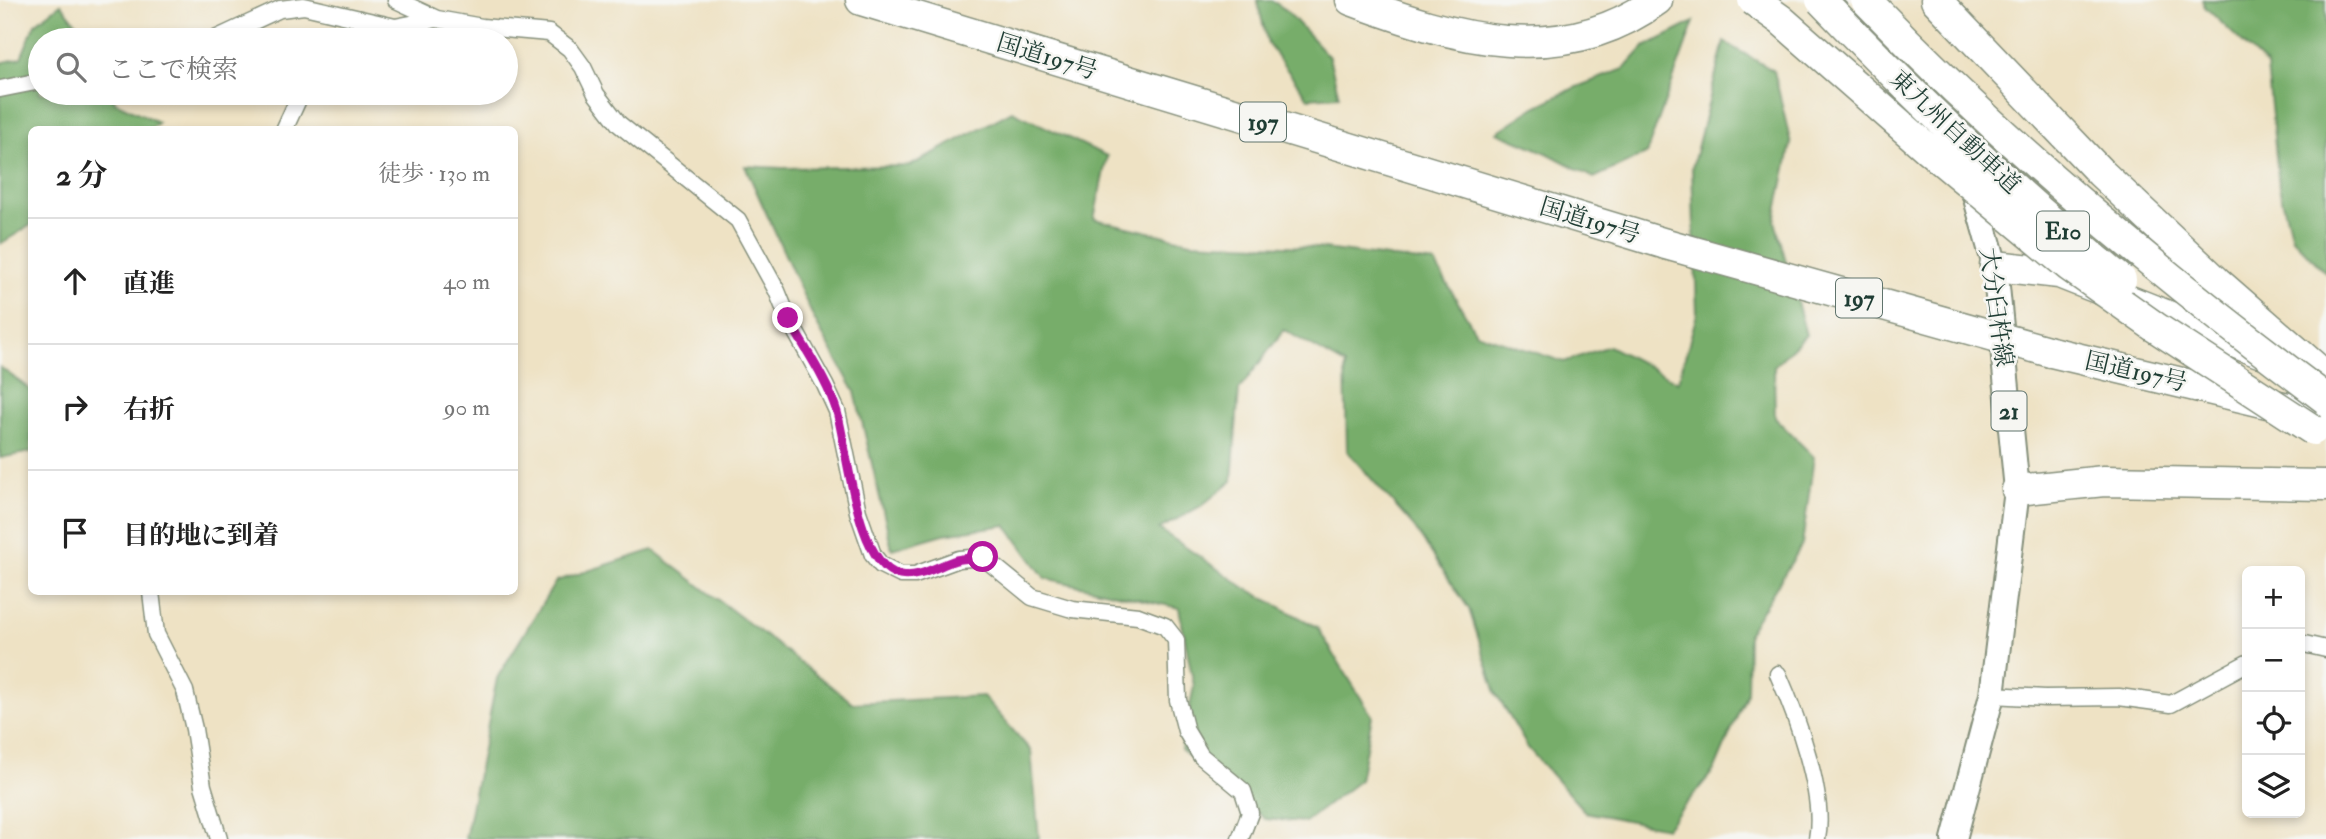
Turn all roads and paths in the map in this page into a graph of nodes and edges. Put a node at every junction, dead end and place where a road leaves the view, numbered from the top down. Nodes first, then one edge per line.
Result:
1 (396, 0) edge
2 (861, 0) edge
3 (896, 0) edge
4 (1351, 0) edge
5 (1657, 0) edge
6 (1753, 0) edge
7 (1821, 0) edge
8 (1866, 0) edge
9 (1885, 0) edge
10 (1936, 0) edge
11 (437, 19) junction
12 (395, 27) joint
13 (239, 28) edge
14 (493, 28) edge
15 (518, 30) edge
16 (981, 37) junction
17 (28, 83) edge
18 (0, 89) edge
19 (295, 105) edge
20 (286, 126) edge
21 (1995, 266) junction
22 (2326, 378) edge
23 (2326, 399) edge
24 (2321, 428) edge
25 (2326, 485) edge
26 (2017, 490) junction
27 (151, 595) edge
28 (2305, 644) edge
29 (2326, 649) edge
30 (2242, 666) edge
31 (1778, 674) dead end
32 (1992, 695) junction
33 (219, 839) edge
34 (1240, 839) edge
35 (1818, 839) edge
36 (1954, 839) edge

1 - 11 street
2 - 16 highway, 国道197号 / 197
3 - 16 highway
4 - 5 highway
6 - 24 highway, bridge
7 - 24 highway, 東九州自動車道 / E10, bridge
8 - 23 highway, 東九州自動車道 / E10, bridge
9 - 21 main road, 大分臼杵線 / 21
10 - 22 highway
11 - 12 street
11 - 14 street
12 - 13 street
15 - 34 street
16 - 24 highway, 国道197号 / 197, bridge
17 - 18 street
19 - 20 street
21 - 22 highway
21 - 26 main road, 大分臼杵線 / 21
25 - 26 highway
26 - 32 main road, 大分臼杵線 / 21
27 - 33 street
28 - 29 street
30 - 32 street
31 - 35 street
32 - 36 main road, 大分臼杵線 / 21

